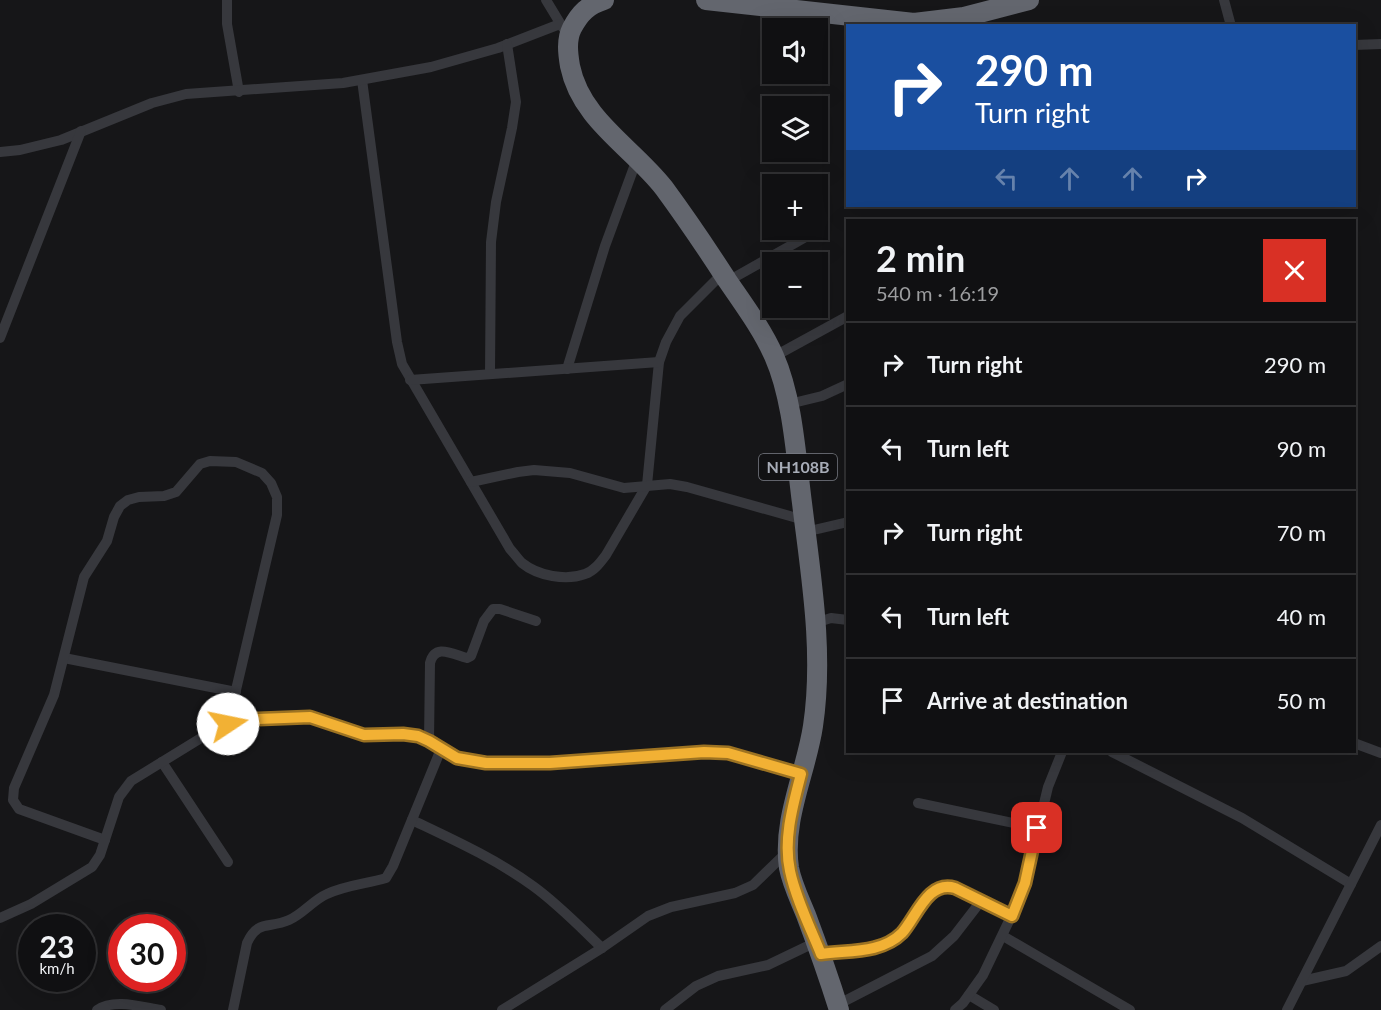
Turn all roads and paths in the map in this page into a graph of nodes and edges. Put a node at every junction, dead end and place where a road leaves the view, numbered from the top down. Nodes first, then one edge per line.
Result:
1 (227, 0) edge
2 (546, 0) edge
3 (604, 0) edge
4 (706, 0) edge
5 (1029, 0) edge
6 (1224, 0) edge
7 (744, 2) edge
8 (978, 13) edge
9 (1230, 24) edge
10 (564, 29) junction
11 (507, 44) junction
12 (1381, 44) edge
13 (1356, 45) edge
14 (362, 80) junction
15 (239, 92) junction
16 (81, 131) junction
17 (0, 152) edge
18 (637, 159) junction
19 (800, 240) edge
20 (725, 277) junction
21 (846, 317) edge
22 (0, 338) edge
23 (775, 357) junction
24 (659, 362) junction
25 (567, 369) junction
26 (490, 374) junction
27 (410, 380) junction
28 (846, 385) edge
29 (789, 405) junction
30 (471, 482) junction
31 (647, 485) junction
32 (846, 522) edge
33 (804, 526) junction
34 (846, 620) edge
35 (536, 621) dead end
36 (815, 622) junction
37 (64, 658) junction
38 (236, 692) junction
39 (228, 724) junction
40 (429, 741) junction
41 (1356, 744) edge
42 (441, 749) junction
43 (1062, 753) edge
44 (1114, 753) edge
45 (1381, 753) edge
46 (162, 762) junction
47 (801, 774) junction
48 (918, 803) dead end
49 (412, 820) junction
50 (1381, 825) edge
51 (1037, 828) junction
52 (105, 840) junction
53 (788, 850) junction
54 (228, 862) dead end
55 (1351, 884) junction
56 (981, 901) junction
57 (0, 909) edge
58 (15, 913) junction
59 (1012, 916) junction
60 (0, 918) edge
61 (1003, 936) junction
62 (1381, 946) edge
63 (602, 948) junction
64 (819, 948) junction
65 (1302, 981) junction
66 (969, 995) junction
67 (838, 1008) edge
68 (97, 1010) edge
69 (161, 1010) edge
70 (233, 1010) edge
71 (502, 1010) edge
72 (664, 1010) edge
73 (955, 1010) edge
74 (994, 1010) edge
75 (1130, 1010) edge
76 (1287, 1010) edge

1 - 15 street
2 - 10 street
3 - 10 highway
4 - 7 highway
5 - 8 highway
6 - 9 street
7 - 8 highway
10 - 11 street
10 - 18 highway, NH108B
11 - 14 street
11 - 26 street
12 - 13 street
14 - 15 street
14 - 27 street
15 - 16 street
16 - 17 street
16 - 22 street
18 - 20 highway, NH108B
18 - 25 street
19 - 20 street
20 - 23 highway, NH108B
20 - 24 street
21 - 23 street
23 - 29 highway, NH108B
24 - 25 street
24 - 31 street
25 - 26 street
26 - 27 street
27 - 30 street
28 - 29 street
29 - 33 highway, NH108B
30 - 31 street
30 - 31 street
31 - 33 street
32 - 33 street
33 - 36 highway, NH108B
34 - 36 street
35 - 40 street
36 - 47 highway, NH108B
37 - 38 street
37 - 38 street
37 - 52 street
38 - 39 street
39 - 40 street
39 - 46 street
40 - 42 street
41 - 45 street
42 - 47 street
42 - 49 street
43 - 51 street
44 - 55 street
46 - 52 street
46 - 54 street
47 - 53 highway, NH108B
48 - 51 street
49 - 63 street
49 - 70 street
50 - 55 street
51 - 59 street
52 - 58 street
53 - 63 street
53 - 64 highway, NH108B
55 - 65 street
56 - 59 street
56 - 64 street
56 - 67 street
57 - 58 street
58 - 60 street
59 - 61 street
61 - 66 street
61 - 75 street
62 - 65 street
63 - 71 street
64 - 67 highway, NH108B
64 - 72 street
65 - 76 street
66 - 73 street
66 - 74 street
68 - 69 street

